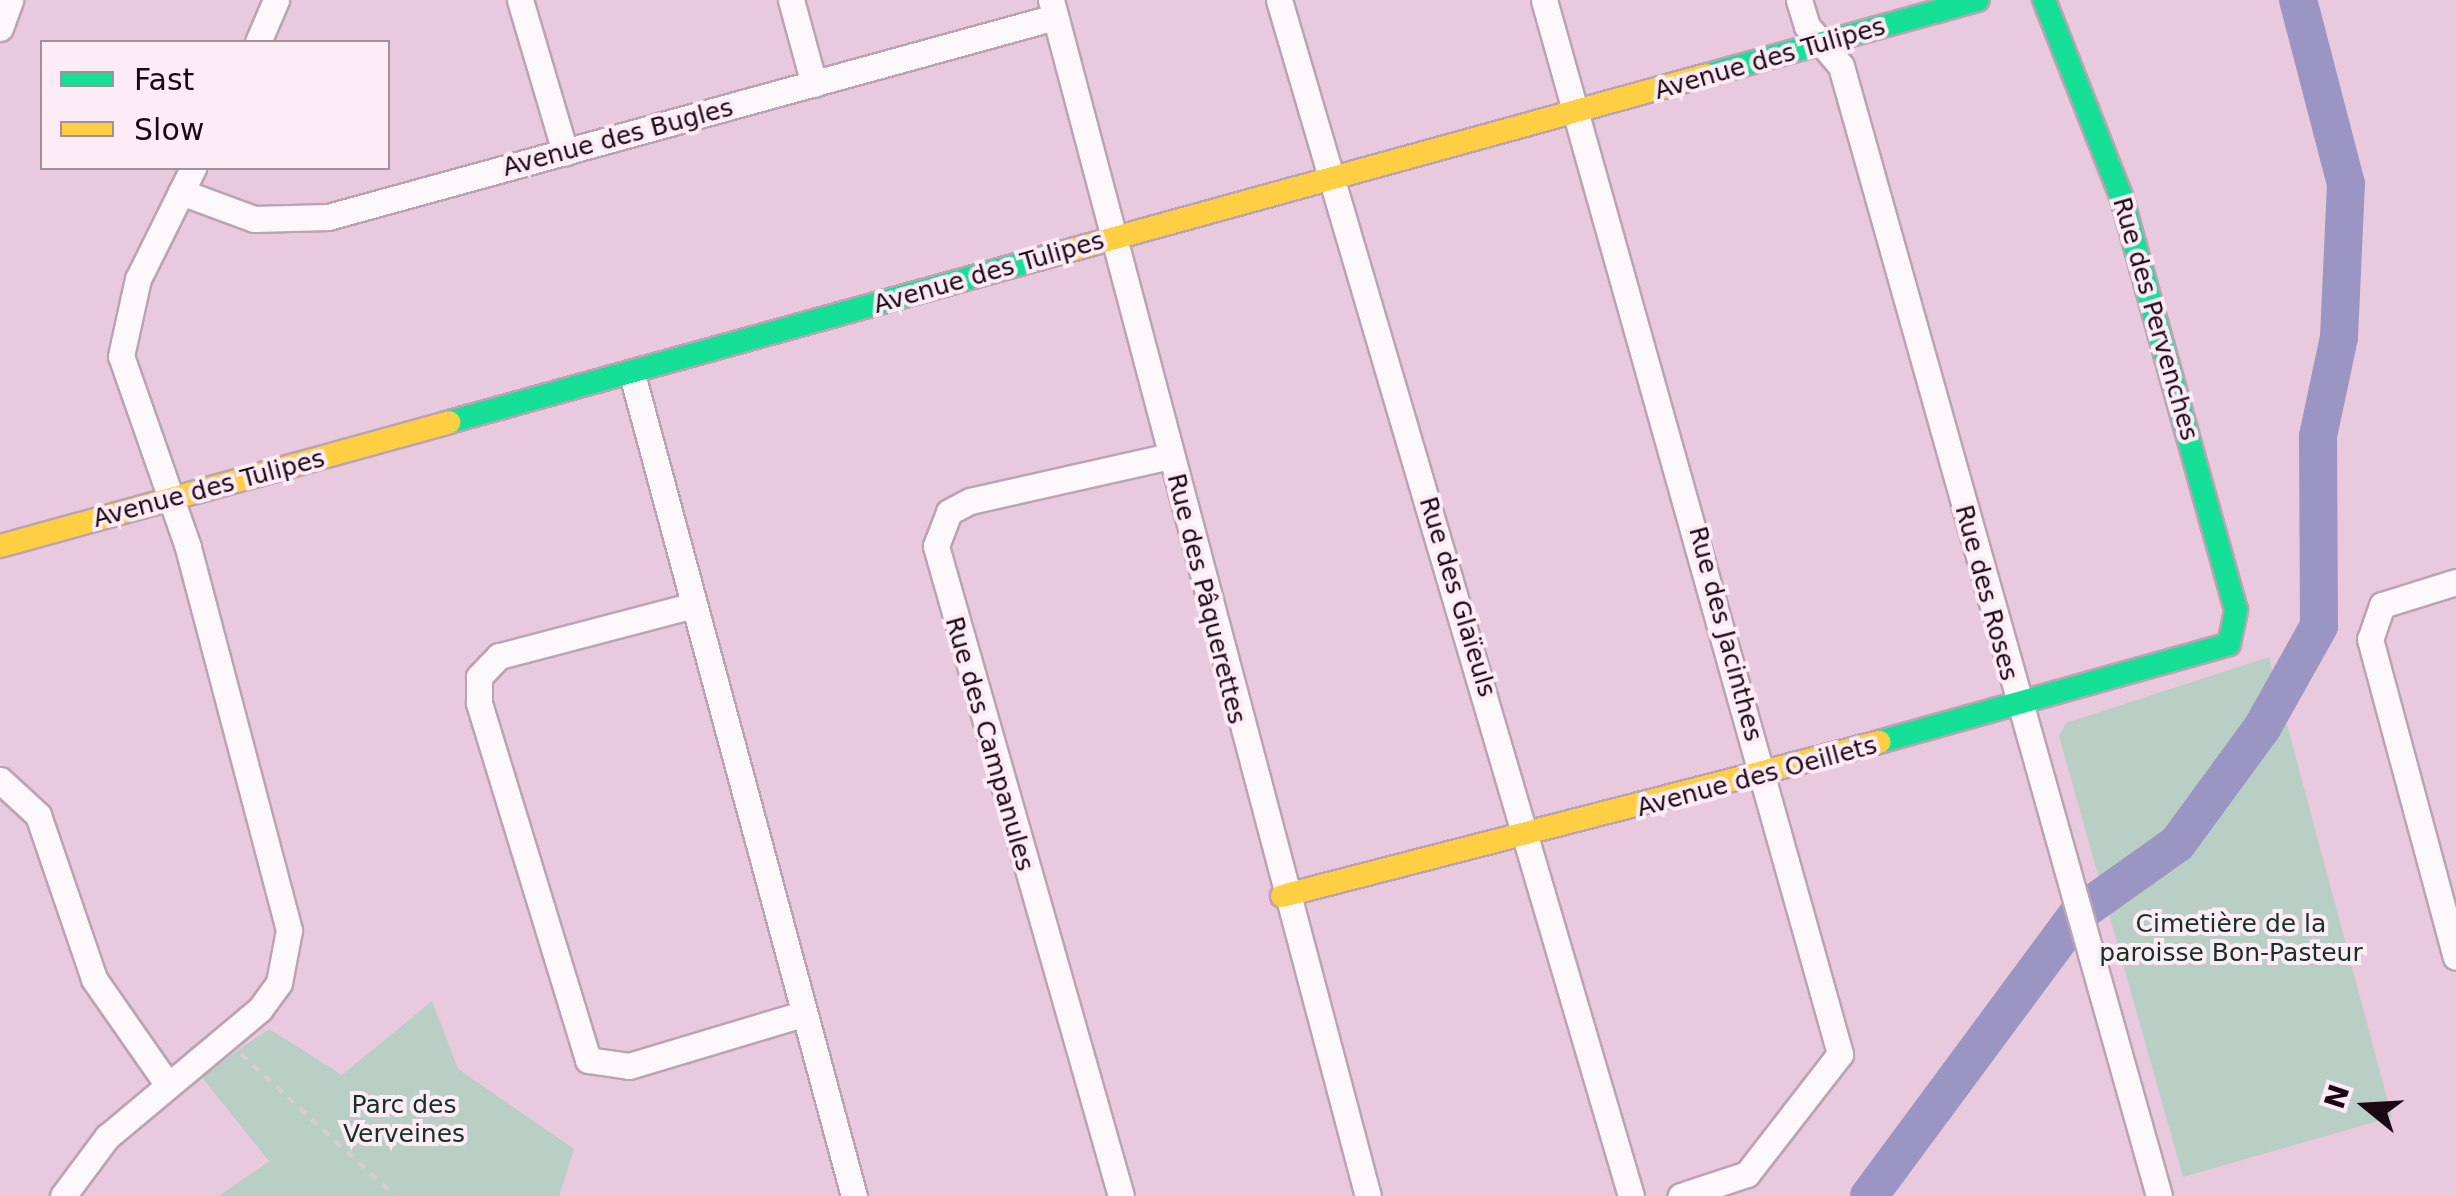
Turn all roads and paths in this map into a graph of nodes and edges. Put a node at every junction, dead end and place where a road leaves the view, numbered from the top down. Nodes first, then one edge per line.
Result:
1 (10, 0) edge
2 (276, 0) edge
3 (520, 0) edge
4 (790, 0) edge
5 (1278, 0) edge
6 (1544, 0) edge
7 (1799, 0) edge
8 (1978, 0) edge
9 (2044, 0) edge
10 (1053, 9) edge
11 (0, 28) edge
12 (259, 40) edge
13 (1820, 44) junction
14 (814, 84) junction
15 (1580, 112) junction
16 (564, 152) junction
17 (193, 170) edge
18 (1329, 179) junction
19 (181, 192) junction
20 (1113, 238) junction
21 (632, 374) junction
22 (1170, 456) junction
23 (165, 500) junction
24 (0, 546) edge
25 (2456, 582) edge
26 (694, 605) junction
27 (2229, 644) joint
28 (2017, 706) junction
29 (1764, 776) junction
30 (0, 780) edge
31 (1530, 839) junction
32 (1282, 896) junction
33 (2456, 957) edge
34 (802, 1014) junction
35 (238, 1050) dead end
36 (168, 1085) junction
37 (63, 1196) edge
38 (394, 1196) edge
39 (854, 1196) edge
40 (1121, 1196) edge
41 (1368, 1196) edge
42 (1631, 1196) edge
43 (1681, 1196) edge
44 (2159, 1196) edge

1 - 11 street
2 - 12 street
3 - 16 street
4 - 14 street
5 - 18 street, Rue des Glaïeuls
6 - 15 street, Rue des Jacinthes
7 - 13 street, Rue des Roses
8 - 13 street, Avenue des Tulipes
9 - 27 street, Rue des Pervenches
10 - 14 street, Avenue des Bugles
10 - 20 street, Rue des Pâquerettes
13 - 15 street, Avenue des Tulipes
13 - 28 street, Rue des Roses
14 - 16 street, Avenue des Bugles
15 - 18 street, Avenue des Tulipes
15 - 29 street, Rue des Jacinthes
16 - 19 street, Avenue des Bugles
17 - 19 street
18 - 20 street, Avenue des Tulipes
18 - 31 street, Rue des Glaïeuls
19 - 23 street
20 - 21 street, Avenue des Tulipes
20 - 22 street, Rue des Pâquerettes
21 - 23 street, Avenue des Tulipes
21 - 26 street
22 - 32 street, Rue des Pâquerettes
22 - 40 street, Rue des Campanules
23 - 24 street, Avenue des Tulipes
23 - 36 street
25 - 33 street
26 - 34 street
26 - 34 street
27 - 28 street, Avenue des Oeillets
28 - 29 street, Avenue des Oeillets
28 - 44 street, Rue des Roses
29 - 31 street, Avenue des Oeillets
29 - 43 street, Rue des Jacinthes
30 - 36 street
31 - 32 street, Avenue des Oeillets
31 - 42 street, Rue des Glaïeuls
32 - 41 street, Rue des Pâquerettes
34 - 39 street
35 - 38 path
36 - 37 street

